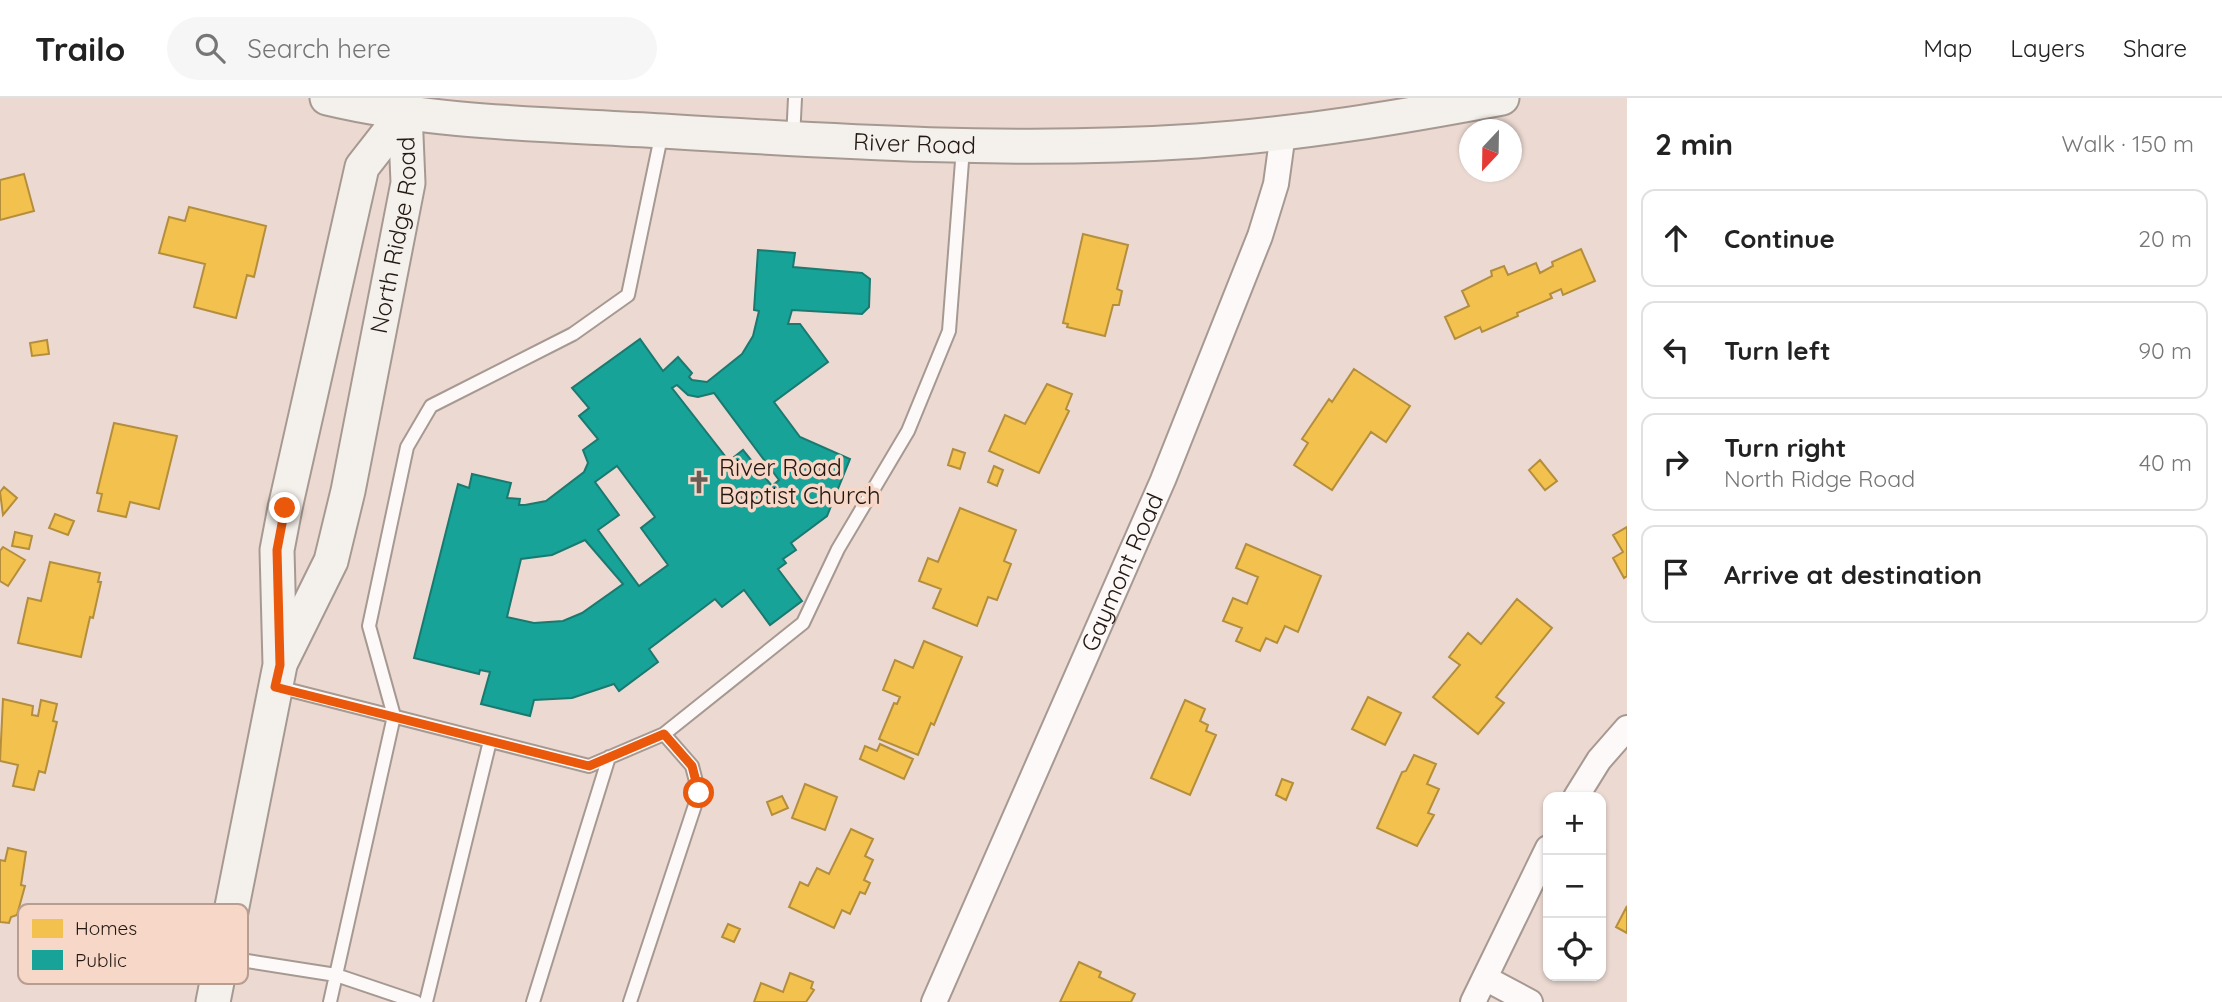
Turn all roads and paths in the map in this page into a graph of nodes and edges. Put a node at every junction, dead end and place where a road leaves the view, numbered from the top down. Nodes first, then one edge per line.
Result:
1 (327, 98) edge
2 (795, 98) edge
3 (1502, 98) edge
4 (407, 105) edge
5 (662, 131) junction
6 (1283, 133) junction
7 (793, 139) junction
8 (963, 144) junction
9 (278, 676) junction
10 (394, 716) junction
11 (1627, 728) edge
12 (664, 734) junction
13 (490, 741) junction
14 (609, 757) junction
15 (1579, 792) edge
16 (1545, 855) edge
17 (233, 904) edge
18 (248, 961) edge
19 (336, 975) junction
20 (1486, 978) junction
21 (217, 984) edge
22 (213, 1002) edge
23 (330, 1002) edge
24 (416, 1002) edge
25 (426, 1002) edge
26 (533, 1002) edge
27 (630, 1002) edge
28 (934, 1002) edge
29 (1473, 1002) edge
30 (1530, 1002) edge

1 - 4 main road, River Road
2 - 7 lane
3 - 6 main road, River Road
4 - 5 main road, River Road
4 - 9 main road, North Ridge Road
4 - 9 main road, North Ridge Road
5 - 7 main road, River Road
5 - 10 lane
6 - 8 main road, River Road
6 - 28 street, Gaymont Road
7 - 8 main road, River Road
8 - 12 lane
9 - 10 lane
9 - 17 main road, North Ridge Road
10 - 13 lane
10 - 19 lane
11 - 15 street
12 - 14 lane
12 - 27 lane
13 - 14 lane
13 - 25 lane
14 - 26 lane
16 - 20 street
18 - 19 lane
19 - 23 lane
19 - 24 lane
20 - 29 street
20 - 30 street
21 - 22 main road, North Ridge Road

